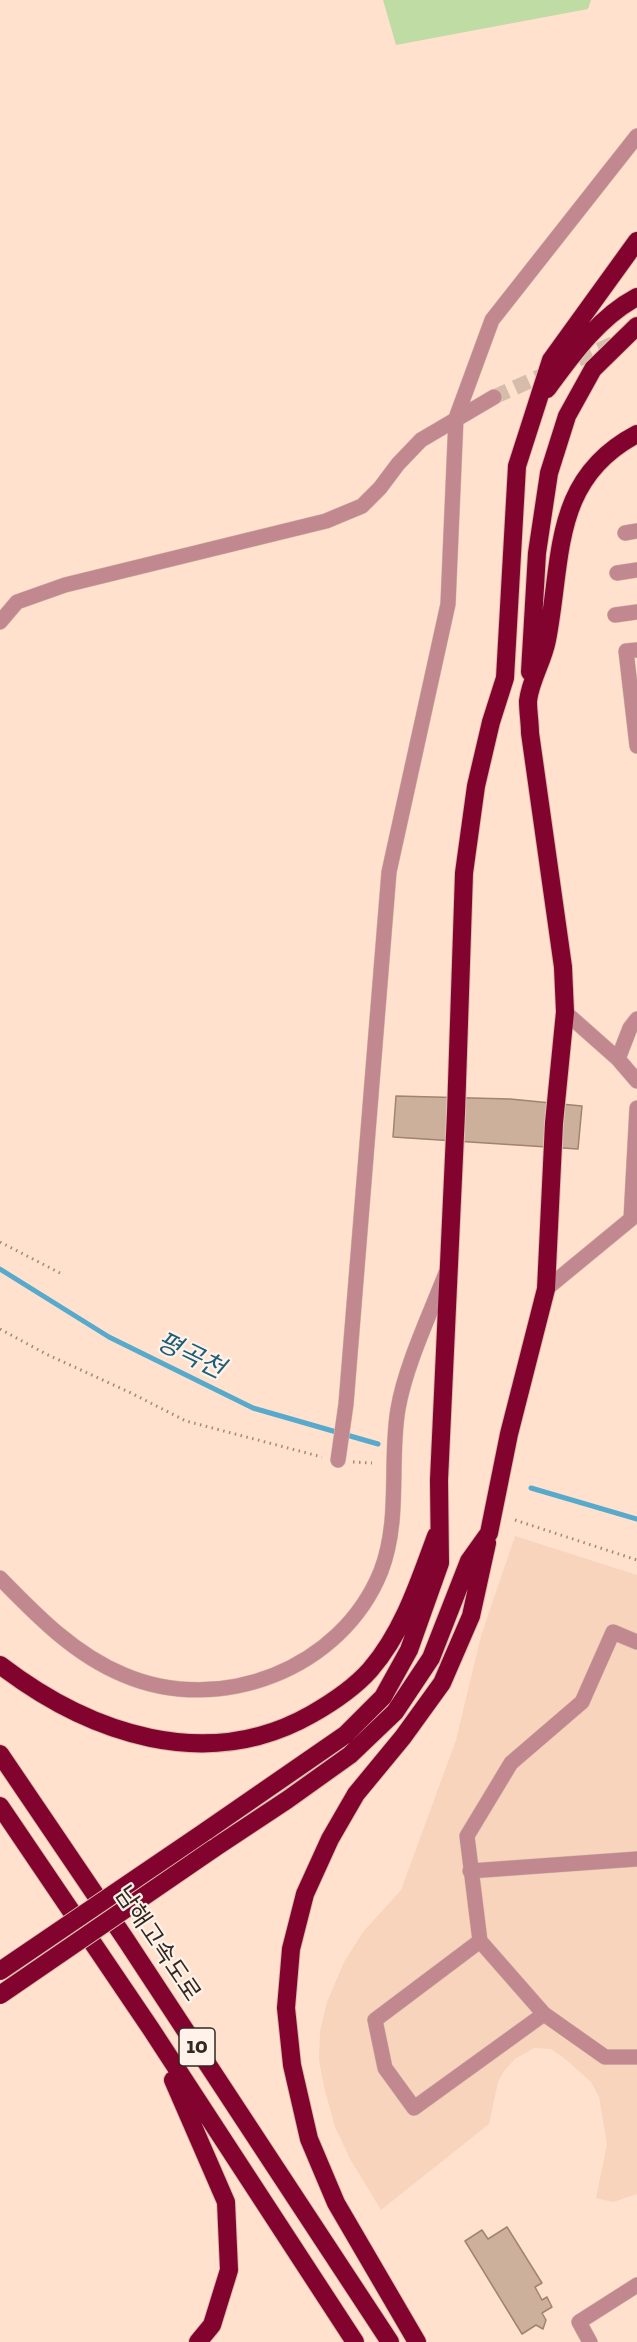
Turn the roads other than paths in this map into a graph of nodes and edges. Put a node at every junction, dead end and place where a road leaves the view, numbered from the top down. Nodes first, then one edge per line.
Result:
1 (637, 136) edge
2 (637, 241) edge
3 (637, 297) edge
4 (637, 326) edge
5 (494, 397) tunnel mouth
6 (536, 404) junction
7 (456, 418) junction
8 (637, 434) edge
9 (637, 570) edge
10 (617, 573) dead end
11 (637, 612) edge
12 (615, 615) dead end
13 (0, 622) edge
14 (637, 650) edge
15 (528, 700) junction
16 (637, 746) edge
17 (565, 1012) junction
18 (637, 1019) edge
19 (618, 1059) junction
20 (637, 1081) edge
21 (637, 1108) edge
22 (447, 1270) junction
23 (546, 1289) junction
24 (338, 1460) road end
25 (440, 1526) junction
26 (489, 1533) junction
27 (0, 1578) edge
28 (637, 1642) edge
29 (0, 1665) edge
30 (0, 1754) edge
31 (0, 1806) edge
32 (637, 1859) edge
33 (470, 1871) junction
34 (480, 1941) junction
35 (0, 1971) edge
36 (0, 1995) edge
37 (544, 2014) junction
38 (151, 2029) junction
39 (637, 2057) edge
40 (637, 2285) edge
41 (198, 2342) edge
42 (355, 2342) edge
43 (390, 2342) edge
44 (417, 2342) edge
45 (590, 2342) edge

1 - 7 street
2 - 6 highway
3 - 6 highway
4 - 15 highway
5 - 7 street
6 - 22 highway
7 - 13 street
7 - 24 street
8 - 15 highway
9 - 10 street
11 - 12 street
14 - 16 street
15 - 17 highway
17 - 19 street
17 - 23 highway
18 - 19 street
19 - 20 street
21 - 23 street
22 - 25 highway
22 - 27 street
23 - 26 highway
25 - 29 highway
25 - 35 highway, bridge
26 - 36 highway, bridge
26 - 44 highway
28 - 33 street
30 - 43 highway, 남해고속도로 / 10
31 - 38 highway, 10
32 - 33 street
33 - 34 street
34 - 37 street
34 - 37 street
37 - 39 street
38 - 41 highway
38 - 42 highway, 10
40 - 45 street

